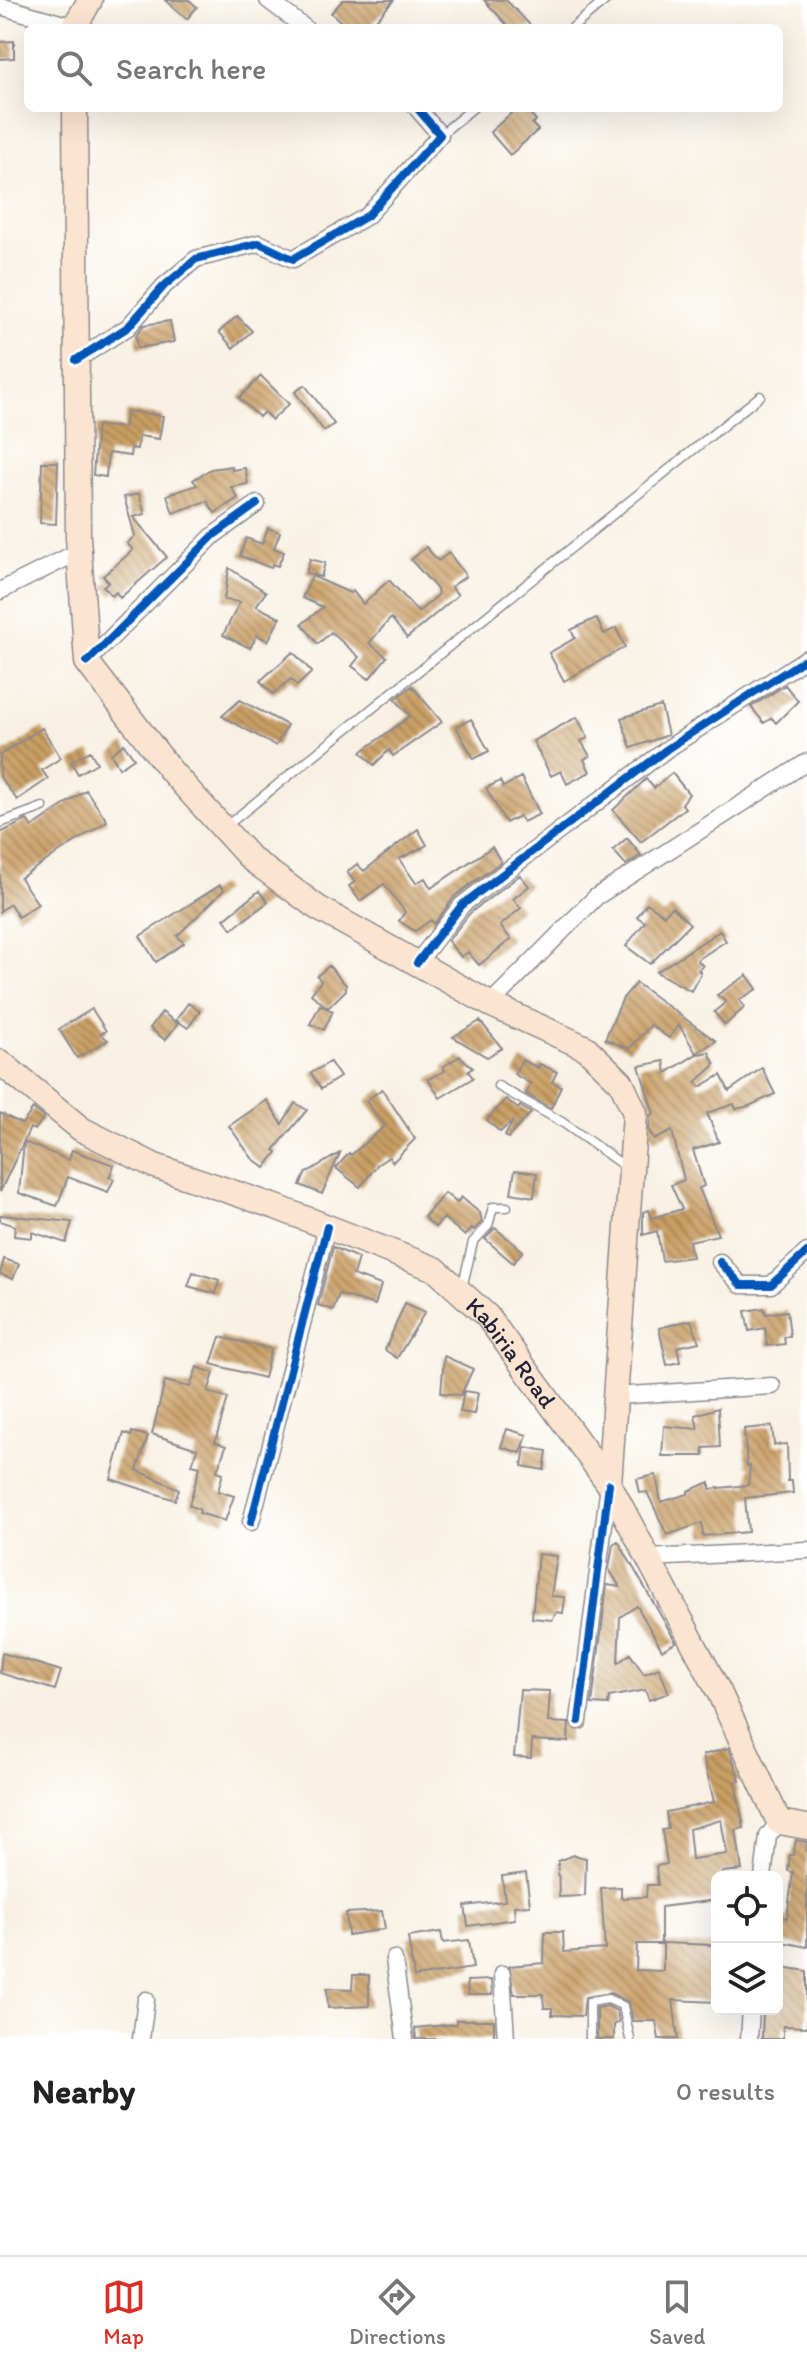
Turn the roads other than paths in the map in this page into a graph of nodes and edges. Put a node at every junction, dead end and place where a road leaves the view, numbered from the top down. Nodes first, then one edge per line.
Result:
1 (90, 0) edge
2 (268, 0) edge
3 (606, 0) edge
4 (0, 6) edge
5 (61, 24) edge
6 (76, 24) edge
7 (300, 24) edge
8 (577, 24) edge
9 (75, 112) edge
10 (420, 112) edge
11 (468, 112) edge
12 (440, 135) junction
13 (76, 360) junction
14 (760, 396) dead end
15 (257, 504) dead end
16 (78, 552) junction
17 (0, 591) edge
18 (807, 658) edge
19 (87, 662) junction
20 (807, 762) edge
21 (43, 807) dead end
22 (0, 823) edge
23 (222, 830) junction
24 (417, 963) junction
25 (490, 1004) junction
26 (0, 1062) edge
27 (498, 1086) dead end
28 (631, 1171) junction
29 (507, 1207) dead end
30 (327, 1227) junction
31 (807, 1252) edge
32 (720, 1262) dead end
33 (461, 1292) junction
34 (772, 1386) dead end
35 (614, 1396) junction
36 (609, 1484) junction
37 (251, 1522) dead end
38 (807, 1550) edge
39 (649, 1558) junction
40 (579, 1721) dead end
41 (779, 1822) junction
42 (807, 1827) edge
43 (764, 1871) edge
44 (394, 1959) dead end
45 (502, 1974) dead end
46 (146, 2000) dead end
47 (751, 2015) edge
48 (141, 2039) edge
49 (405, 2039) edge
50 (506, 2039) edge
51 (590, 2039) edge
52 (630, 2039) edge
53 (749, 2039) edge

1 - 6 main road
2 - 7 street
3 - 8 lane
4 - 5 street
9 - 13 main road
10 - 12 street
11 - 12 lane
12 - 13 street
13 - 16 main road
14 - 23 lane
15 - 19 street
16 - 17 street
16 - 19 main road
18 - 24 street
19 - 23 main road
20 - 25 street
21 - 22 lane
23 - 24 main road
24 - 25 main road
25 - 28 main road
26 - 30 main road, Kabiria Road
27 - 28 lane
28 - 35 main road
29 - 33 lane
30 - 33 main road, Kabiria Road
30 - 37 street
31 - 32 street
33 - 36 main road, Kabiria Road
34 - 35 street
35 - 36 main road
36 - 39 main road, Kabiria Road
36 - 40 street
38 - 39 street
39 - 41 main road, Kabiria Road
41 - 42 main road
41 - 43 street
44 - 49 street
45 - 50 street
46 - 48 street
47 - 53 street
51 - 52 lane

